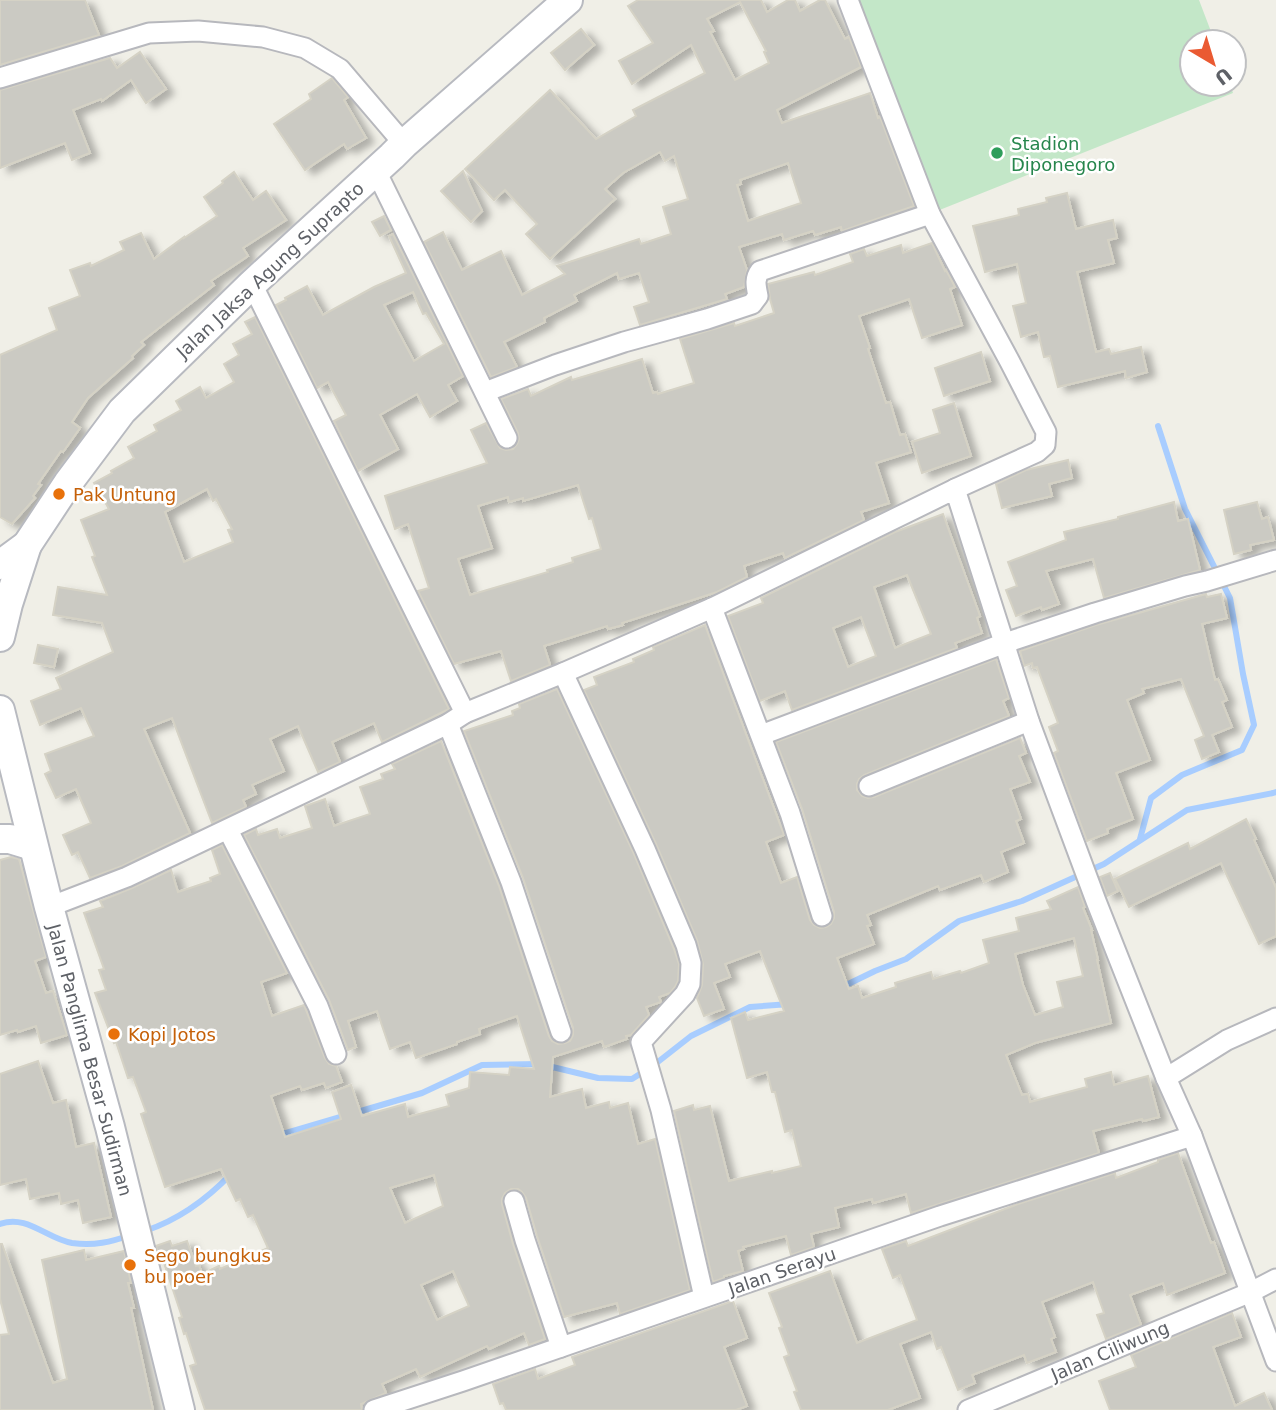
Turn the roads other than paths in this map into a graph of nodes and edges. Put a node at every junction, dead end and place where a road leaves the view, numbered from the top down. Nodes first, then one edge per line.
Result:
1 (568, 0) edge
2 (848, 0) edge
3 (0, 78) edge
4 (404, 144) junction
5 (376, 171) junction
6 (930, 214) junction
7 (252, 284) junction
8 (485, 392) junction
9 (507, 438) dead end
10 (955, 489) junction
11 (27, 545) junction
12 (1276, 559) edge
13 (0, 565) edge
14 (712, 608) junction
15 (0, 637) edge
16 (1005, 643) junction
17 (563, 673) junction
18 (0, 710) edge
19 (465, 713) junction
20 (1029, 721) junction
21 (448, 724) junction
22 (761, 735) junction
23 (869, 786) dead end
24 (228, 830) junction
25 (0, 839) edge
26 (33, 846) junction
27 (49, 907) junction
28 (822, 916) dead end
29 (1276, 1018) edge
30 (561, 1032) dead end
31 (336, 1054) dead end
32 (1166, 1078) junction
33 (1192, 1136) junction
34 (514, 1201) dead end
35 (1276, 1279) edge
36 (1251, 1292) junction
37 (704, 1297) junction
38 (561, 1347) junction
39 (1276, 1361) edge
40 (180, 1410) edge
41 (374, 1410) edge
42 (968, 1410) edge

1 - 4 main road, Jalan Jaksa Agung Suprapto
2 - 6 street
3 - 4 street
4 - 5 main road, Jalan Jaksa Agung Suprapto
5 - 7 main road, Jalan Jaksa Agung Suprapto
5 - 8 street
6 - 8 street
6 - 10 street
7 - 11 main road, Jalan Jaksa Agung Suprapto
7 - 19 street
8 - 9 street
10 - 14 street
10 - 16 street
11 - 13 main road, Jalan Jaksa Agung Suprapto
11 - 15 main road
12 - 16 street
14 - 17 street
14 - 22 street
16 - 20 street
16 - 22 street
17 - 19 street
17 - 37 street
18 - 26 main road, Jalan Panglima Besar Sudirman
19 - 21 street
20 - 23 street
20 - 32 street
21 - 24 street
21 - 30 street
22 - 28 street
24 - 27 street
24 - 31 street
25 - 26 main road
26 - 27 main road, Jalan Panglima Besar Sudirman
27 - 40 main road, Jalan Panglima Besar Sudirman
29 - 32 street
32 - 33 street
33 - 36 street
33 - 37 street, Jalan Serayu
34 - 38 street
35 - 36 street, Jalan Ciliwung
36 - 39 street
36 - 42 street, Jalan Ciliwung
37 - 38 street, Jalan Serayu
38 - 41 street, Jalan Serayu

